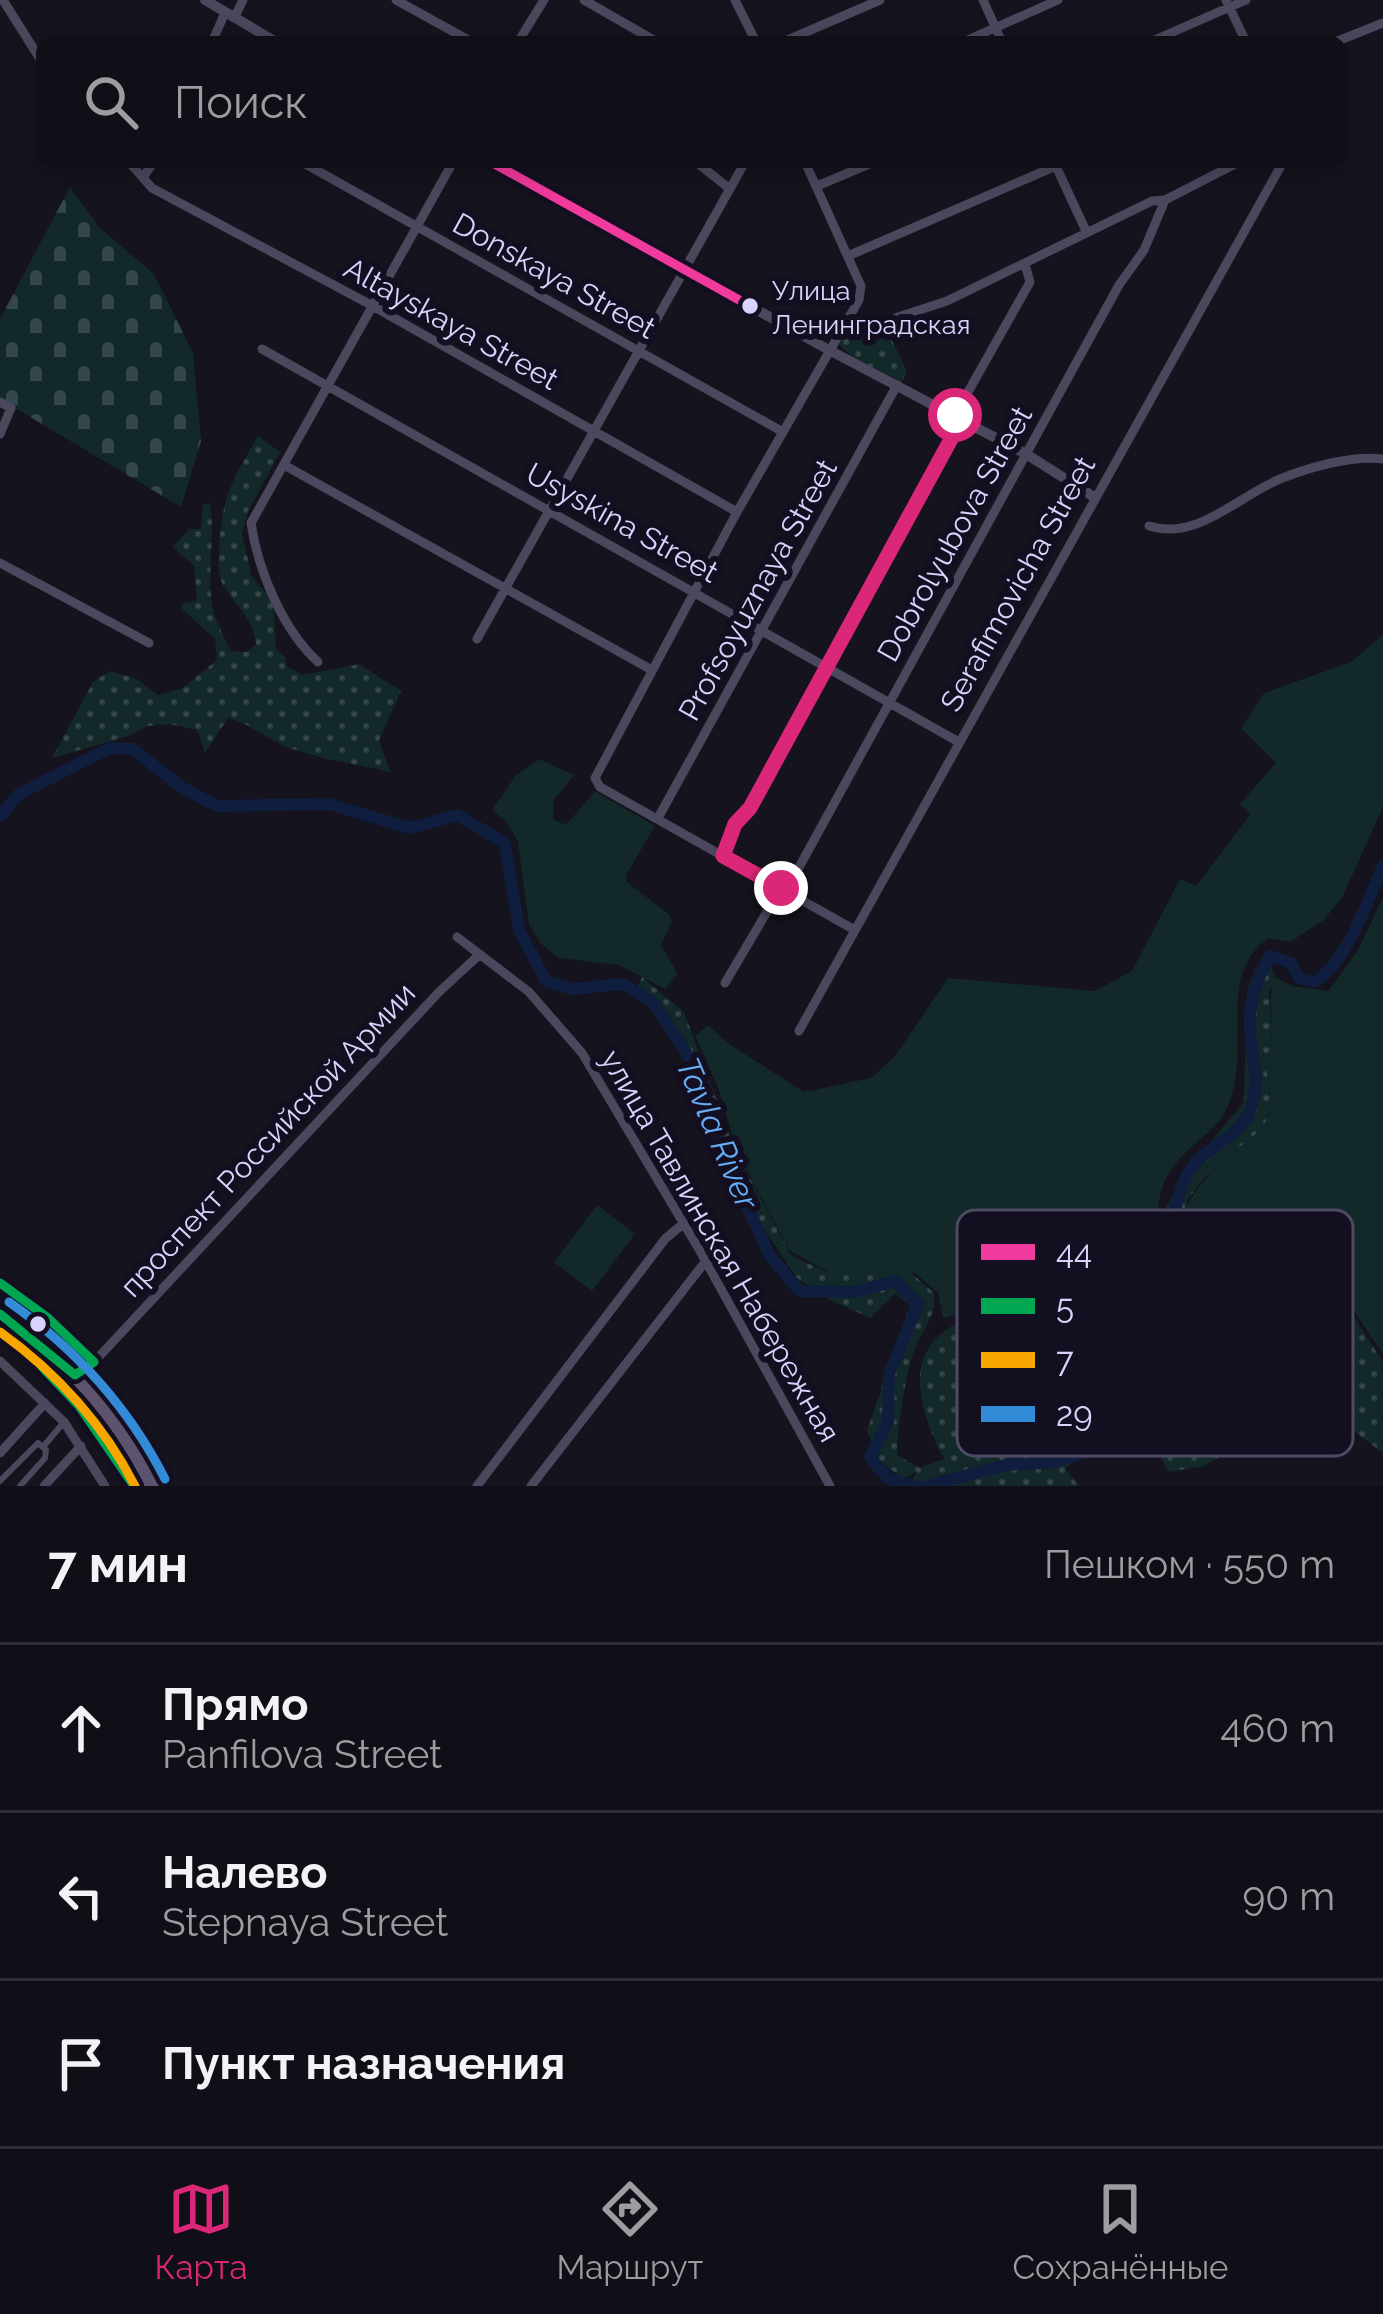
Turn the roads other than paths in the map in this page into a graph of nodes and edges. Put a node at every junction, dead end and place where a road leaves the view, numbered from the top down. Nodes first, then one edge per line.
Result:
1 (3, 0) edge
2 (205, 0) edge
3 (243, 0) edge
4 (396, 0) edge
5 (544, 0) edge
6 (584, 0) edge
7 (735, 0) edge
8 (880, 0) edge
9 (983, 0) edge
10 (1058, 0) edge
11 (1246, 0) edge
12 (1228, 4) edge
13 (229, 16) junction
14 (1383, 22) edge
15 (996, 28) junction
16 (216, 36) edge
17 (265, 36) edge
18 (461, 36) edge
19 (522, 36) edge
20 (647, 36) edge
21 (753, 36) edge
22 (797, 36) edge
23 (977, 36) edge
24 (999, 36) edge
25 (1162, 36) edge
26 (1243, 36) edge
27 (1347, 37) edge
28 (36, 52) edge
29 (135, 168) edge
30 (150, 168) edge
31 (312, 168) edge
32 (448, 168) edge
33 (502, 168) edge
34 (705, 168) edge
35 (714, 168) edge
36 (742, 168) edge
37 (808, 168) edge
38 (860, 168) edge
39 (1047, 168) edge
40 (1060, 168) edge
41 (1227, 168) edge
42 (1279, 168) edge
43 (143, 177) junction
44 (719, 177) junction
45 (817, 187) junction
46 (730, 189) junction
47 (1165, 200) junction
48 (414, 226) junction
49 (1087, 233) junction
50 (848, 256) junction
51 (1024, 264) junction
52 (687, 271) junction
53 (370, 305) junction
54 (837, 337) junction
55 (262, 349) dead end
56 (829, 350) junction
57 (640, 352) junction
58 (897, 385) junction
59 (326, 386) junction
60 (0, 402) edge
61 (958, 417) junction
62 (592, 431) junction
63 (783, 432) junction
64 (0, 434) edge
65 (1027, 454) junction
66 (1383, 459) edge
67 (284, 465) junction
68 (1094, 497) junction
69 (548, 510) junction
70 (737, 512) junction
71 (1149, 526) dead end
72 (0, 563) edge
73 (505, 589) junction
74 (694, 591) junction
75 (763, 629) junction
76 (477, 638) dead end
77 (149, 643) dead end
78 (318, 662) dead end
79 (826, 665) junction
80 (650, 669) junction
81 (891, 703) junction
82 (958, 741) junction
83 (658, 818) junction
84 (723, 856) junction
85 (784, 889) junction
86 (854, 929) junction
87 (457, 937) dead end
88 (481, 953) junction
89 (724, 983) dead end
90 (799, 1031) dead end
91 (684, 1223) junction
92 (705, 1262) junction
93 (0, 1314) edge
94 (0, 1333) edge
95 (0, 1361) edge
96 (75, 1375) junction
97 (45, 1403) junction
98 (64, 1422) junction
99 (22, 1429) junction
100 (39, 1445) junction
101 (81, 1445) junction
102 (0, 1453) edge
103 (0, 1481) edge
104 (20, 1486) edge
105 (44, 1486) edge
106 (106, 1486) edge
107 (134, 1486) edge
108 (152, 1486) edge
109 (477, 1486) edge
110 (531, 1486) edge
111 (830, 1486) edge

1 - 28 street
2 - 13 street
3 - 13 street
4 - 18 street
5 - 19 street
6 - 20 street
7 - 21 street
8 - 22 street
9 - 15 street
10 - 15 street
11 - 12 street
12 - 25 street
12 - 26 street
13 - 16 street
13 - 17 street
14 - 27 street
15 - 23 street
15 - 24 street
29 - 43 street, Altayskaya Street
30 - 43 street
31 - 48 street, Donskaya Street
32 - 48 street
33 - 52 street
34 - 44 street
35 - 44 street
36 - 46 street
37 - 45 street
38 - 45 street
39 - 50 street
40 - 49 street
41 - 47 street
42 - 68 street, Serafimovicha Street
43 - 53 street, Altayskaya Street
44 - 46 street
45 - 50 street
46 - 52 street
47 - 49 street
47 - 65 street, Dobrolyubova Street
48 - 53 street
48 - 57 street, Donskaya Street
49 - 51 street
50 - 54 street
51 - 54 street
51 - 61 street
52 - 56 street
52 - 57 street
53 - 59 street
53 - 62 street, Altayskaya Street
54 - 56 street
55 - 59 street, Usyskina Street
56 - 58 street
56 - 63 street
57 - 62 street
57 - 63 street, Donskaya Street
58 - 61 street
58 - 75 street, Profsoyuznaya Street
59 - 67 street
59 - 69 street, Usyskina Street
60 - 64 street
61 - 65 street
61 - 79 street
62 - 69 street
62 - 70 street, Altayskaya Street
63 - 70 street
65 - 68 street
65 - 81 street, Dobrolyubova Street
66 - 71 street
67 - 73 street
67 - 78 street
68 - 82 street, Serafimovicha Street
69 - 73 street
69 - 74 street, Usyskina Street
70 - 74 street
72 - 77 street
73 - 76 street
73 - 80 street
74 - 75 street, Usyskina Street
74 - 80 street
75 - 79 street, Usyskina Street
75 - 83 street, Profsoyuznaya Street
79 - 81 street, Usyskina Street
79 - 84 street
80 - 83 street
81 - 82 street, Usyskina Street
81 - 85 street, Dobrolyubova Street
82 - 86 street, Serafimovicha Street
83 - 84 street
84 - 85 street
85 - 86 street
85 - 89 street, Dobrolyubova Street
86 - 90 street, Serafimovicha Street
87 - 88 street, улица Тавлинская Набережная
88 - 91 street, улица Тавлинская Набережная
88 - 96 street, проспект Российской Армии
91 - 92 street, улица Тавлинская Набережная
91 - 109 street
92 - 110 street
92 - 111 street, улица Тавлинская Набережная
93 - 96 main road
94 - 107 main road
95 - 97 street
96 - 108 main road
97 - 98 street
97 - 99 street
98 - 100 street
98 - 101 street
99 - 100 street
99 - 102 street
100 - 103 street
100 - 104 street
101 - 105 street
101 - 106 street

